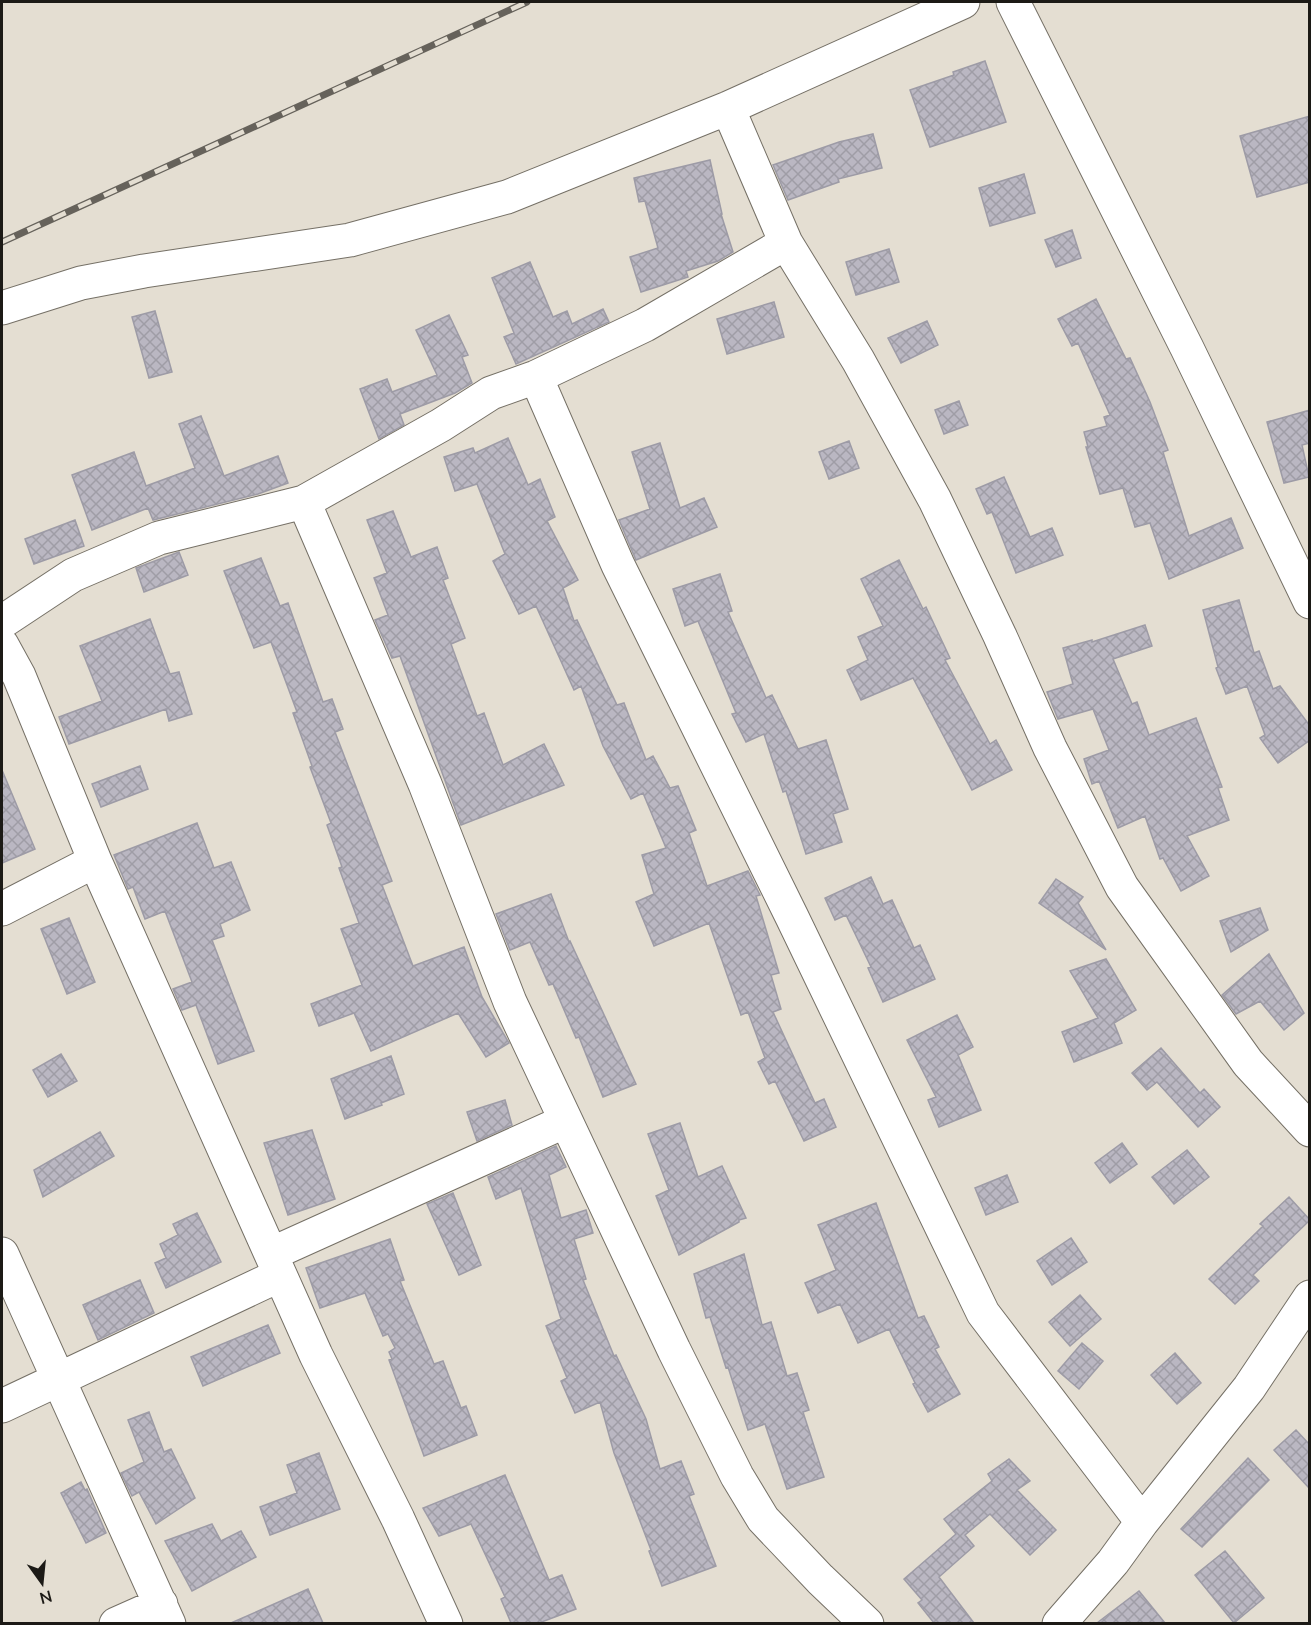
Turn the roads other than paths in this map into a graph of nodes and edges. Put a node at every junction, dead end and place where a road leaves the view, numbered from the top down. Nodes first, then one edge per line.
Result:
1 (963, 2) edge
2 (1013, 2) edge
3 (728, 108) junction
4 (786, 243) junction
5 (2, 308) edge
6 (536, 377) junction
7 (304, 502) junction
8 (1310, 602) edge
9 (2, 622) edge
10 (2, 645) edge
11 (95, 861) junction
12 (2, 909) edge
13 (566, 1121) junction
14 (1310, 1130) edge
15 (2, 1254) edge
16 (276, 1264) junction
17 (1310, 1297) edge
18 (58, 1380) junction
19 (2, 1406) edge
20 (1142, 1522) junction
21 (165, 1614) edge
22 (116, 1623) edge
23 (446, 1623) edge
24 (867, 1623) edge
25 (1059, 1623) edge

1 - 3 street
2 - 8 street
3 - 4 street
3 - 5 street
4 - 6 street
4 - 14 street
6 - 7 street
6 - 20 street
7 - 9 street
7 - 13 street
10 - 11 street
11 - 12 street
11 - 16 street
13 - 16 street
13 - 24 street
15 - 18 street
16 - 18 street
16 - 23 street
17 - 20 street
18 - 19 street
18 - 21 street
20 - 25 street
21 - 22 street

